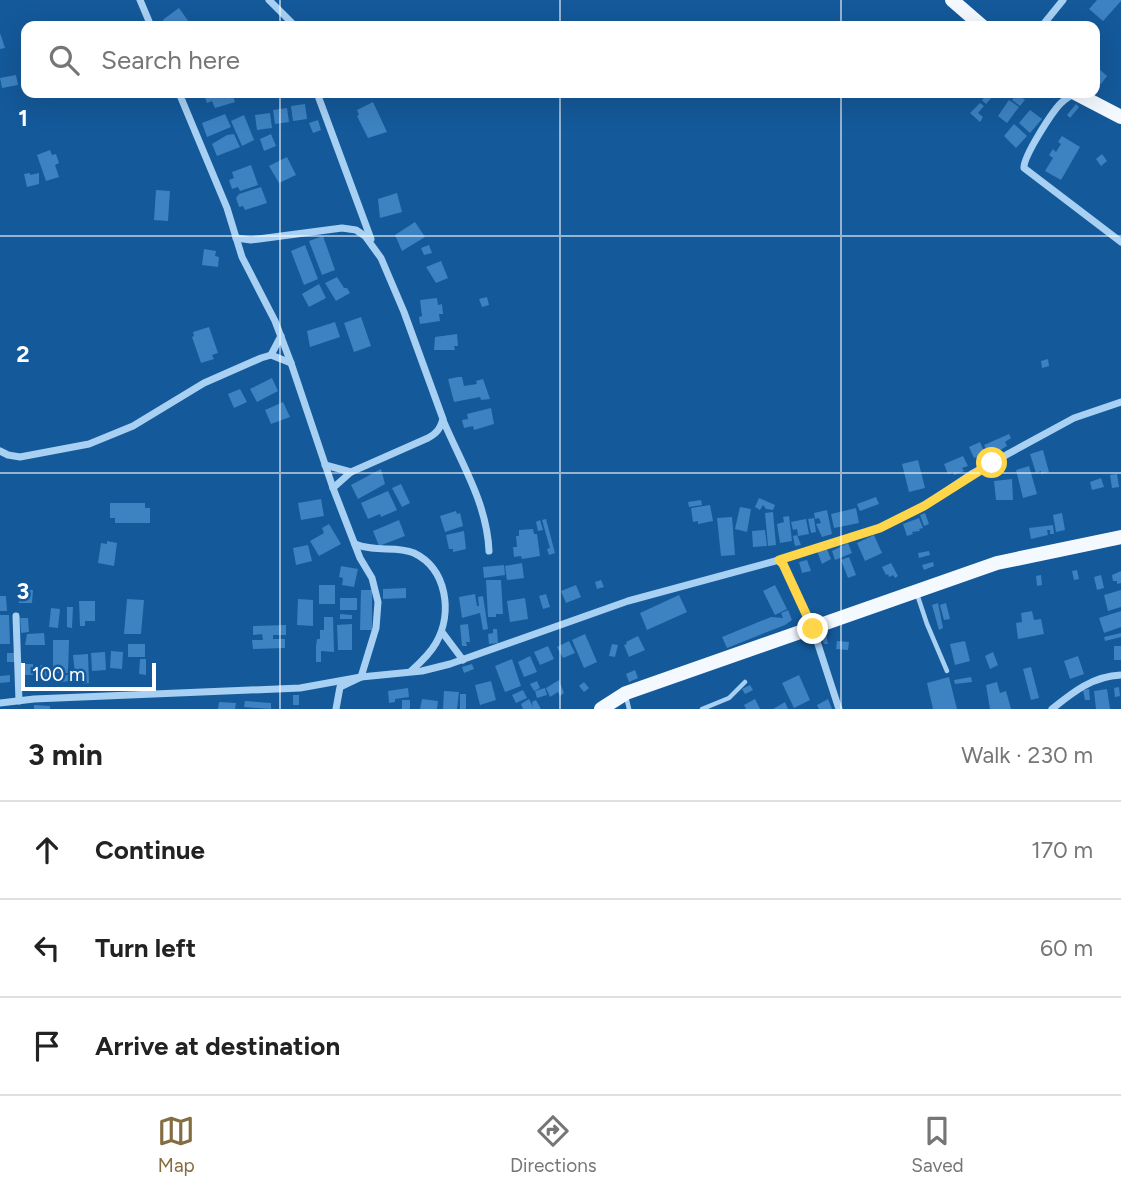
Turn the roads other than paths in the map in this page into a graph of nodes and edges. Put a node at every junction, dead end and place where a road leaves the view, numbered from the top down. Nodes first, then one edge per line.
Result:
1 (140, 0) edge
2 (269, 0) edge
3 (951, 0) edge
4 (1063, 0) edge
5 (149, 21) edge
6 (290, 21) edge
7 (976, 21) edge
8 (1046, 21) edge
9 (181, 98) edge
10 (319, 98) edge
11 (1068, 98) edge
12 (1085, 98) edge
13 (1121, 117) edge
14 (236, 238) junction
15 (1121, 242) edge
16 (374, 246) junction
17 (281, 336) junction
18 (271, 355) junction
19 (292, 363) junction
20 (1121, 402) edge
21 (443, 419) junction
22 (0, 451) edge
23 (325, 465) junction
24 (351, 472) junction
25 (333, 488) junction
26 (1121, 537) edge
27 (355, 544) junction
28 (489, 551) dead end
29 (779, 560) junction
30 (916, 590) junction
31 (16, 616) dead end
32 (813, 629) junction
33 (442, 632) junction
34 (463, 660) junction
35 (947, 671) dead end
36 (410, 672) junction
37 (1121, 675) edge
38 (361, 677) junction
39 (745, 682) dead end
40 (625, 693) junction
41 (34, 699) junction
42 (19, 701) junction
43 (0, 704) edge
44 (33, 709) edge
45 (336, 709) edge
46 (601, 709) edge
47 (629, 709) edge
48 (702, 709) edge
49 (839, 709) edge
50 (1052, 709) edge

1 - 5 street
2 - 6 street
3 - 7 main road
4 - 8 street
9 - 14 street
10 - 16 street
11 - 15 street
12 - 13 main road
14 - 16 street
14 - 17 street
16 - 21 street
17 - 18 street
17 - 19 street
18 - 19 street
18 - 22 street
19 - 23 street
20 - 29 street
21 - 24 street
21 - 28 street
23 - 24 street
23 - 25 street
24 - 25 street
25 - 27 street
26 - 30 main road
27 - 33 street
27 - 38 street
29 - 32 street
29 - 34 street
30 - 32 main road
30 - 35 lane
31 - 42 street
32 - 40 main road
32 - 49 street
33 - 34 street
33 - 36 street
34 - 36 street
36 - 38 street
37 - 50 street
38 - 41 street
38 - 45 street
39 - 48 lane
40 - 46 main road
40 - 47 lane
41 - 42 street
41 - 44 street
42 - 43 street

